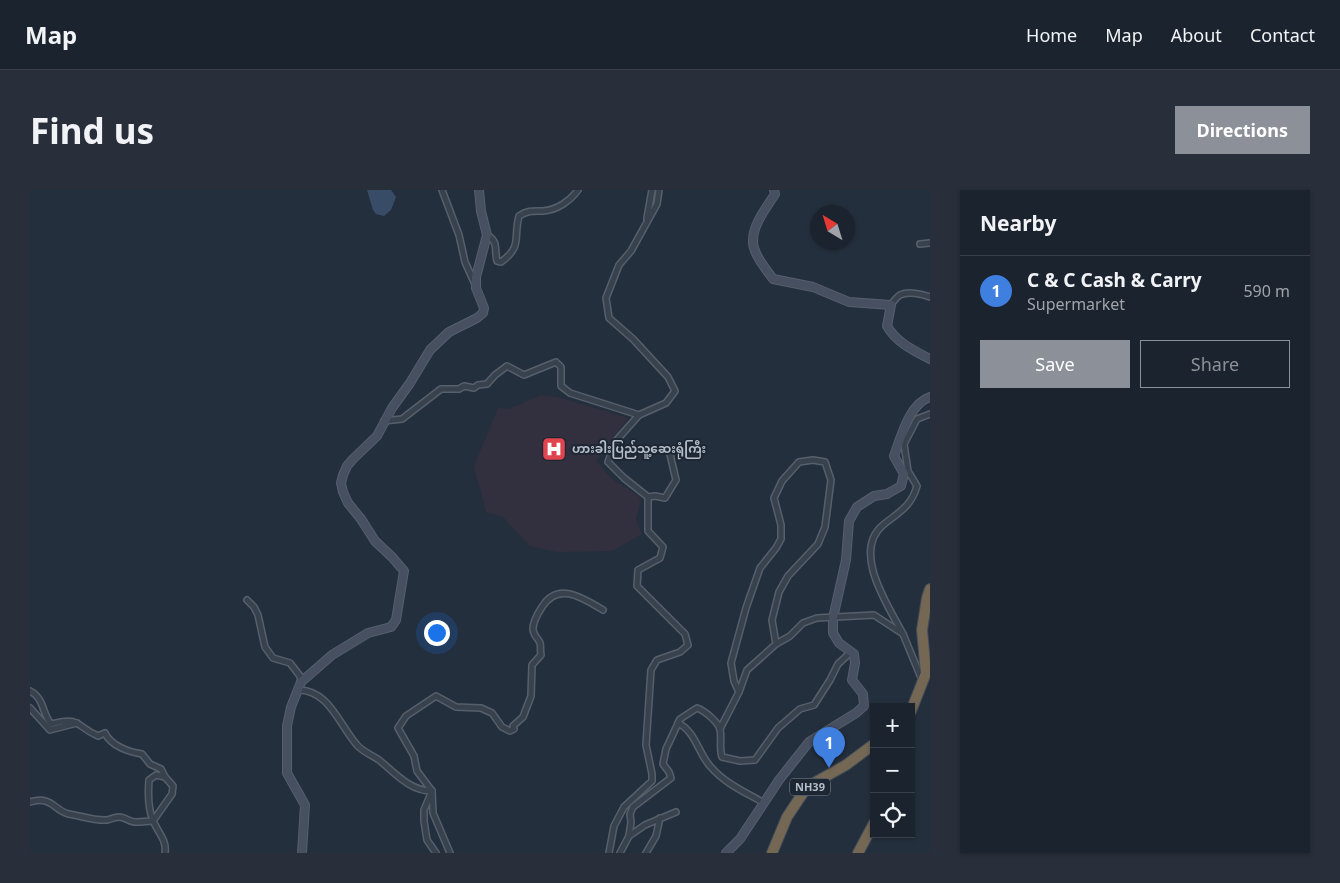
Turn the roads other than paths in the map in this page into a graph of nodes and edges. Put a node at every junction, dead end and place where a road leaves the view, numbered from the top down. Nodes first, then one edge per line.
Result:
1 (442, 190) edge
2 (479, 190) edge
3 (578, 190) edge
4 (652, 190) edge
5 (659, 190) edge
6 (774, 190) edge
7 (646, 221) junction
8 (487, 235) junction
9 (930, 243) edge
10 (920, 244) dead end
11 (476, 288) junction
12 (930, 298) edge
13 (891, 304) junction
14 (930, 359) edge
15 (930, 397) edge
16 (930, 414) edge
17 (639, 415) junction
18 (384, 421) junction
19 (669, 450) dead end
20 (648, 498) junction
21 (929, 596) edge
22 (246, 600) dead end
23 (603, 610) dead end
24 (833, 618) junction
25 (903, 634) junction
26 (776, 644) junction
27 (851, 652) junction
28 (301, 682) junction
29 (923, 683) junction
30 (297, 690) junction
31 (30, 691) edge
32 (739, 692) junction
33 (914, 703) edge
34 (30, 708) edge
35 (78, 723) junction
36 (678, 724) junction
37 (720, 729) junction
38 (870, 747) edge
39 (165, 777) junction
40 (432, 790) junction
41 (30, 802) edge
42 (764, 803) junction
43 (676, 812) dead end
44 (660, 818) junction
45 (153, 821) junction
46 (870, 830) edge
47 (629, 836) junction
48 (165, 853) edge
49 (302, 853) edge
50 (436, 853) edge
51 (450, 853) edge
52 (609, 853) edge
53 (620, 853) edge
54 (646, 853) edge
55 (726, 853) edge
56 (772, 853) edge
57 (858, 853) edge

1 - 11 street
2 - 8 street
3 - 8 street
4 - 7 street
5 - 7 street
6 - 13 street
7 - 17 street
8 - 11 street
9 - 10 street
11 - 18 street
12 - 13 street
13 - 14 street
15 - 24 street
16 - 25 street
17 - 18 street
17 - 20 street
18 - 28 street
19 - 20 street
20 - 52 street
21 - 29 highway
22 - 28 street
23 - 40 street
24 - 25 street
24 - 26 street
24 - 27 street
25 - 29 street
26 - 32 street
26 - 32 street
27 - 37 street
27 - 42 street
28 - 30 street
29 - 33 highway
30 - 40 street
30 - 49 street
31 - 35 street
32 - 37 street
34 - 35 street
35 - 39 street
36 - 37 street
36 - 42 street
36 - 47 street
38 - 56 highway, NH39
39 - 45 street
39 - 45 street
40 - 50 street
40 - 51 street
41 - 45 street
42 - 55 street
43 - 44 street
44 - 47 street
44 - 54 street
45 - 48 street
46 - 57 highway
47 - 53 street

